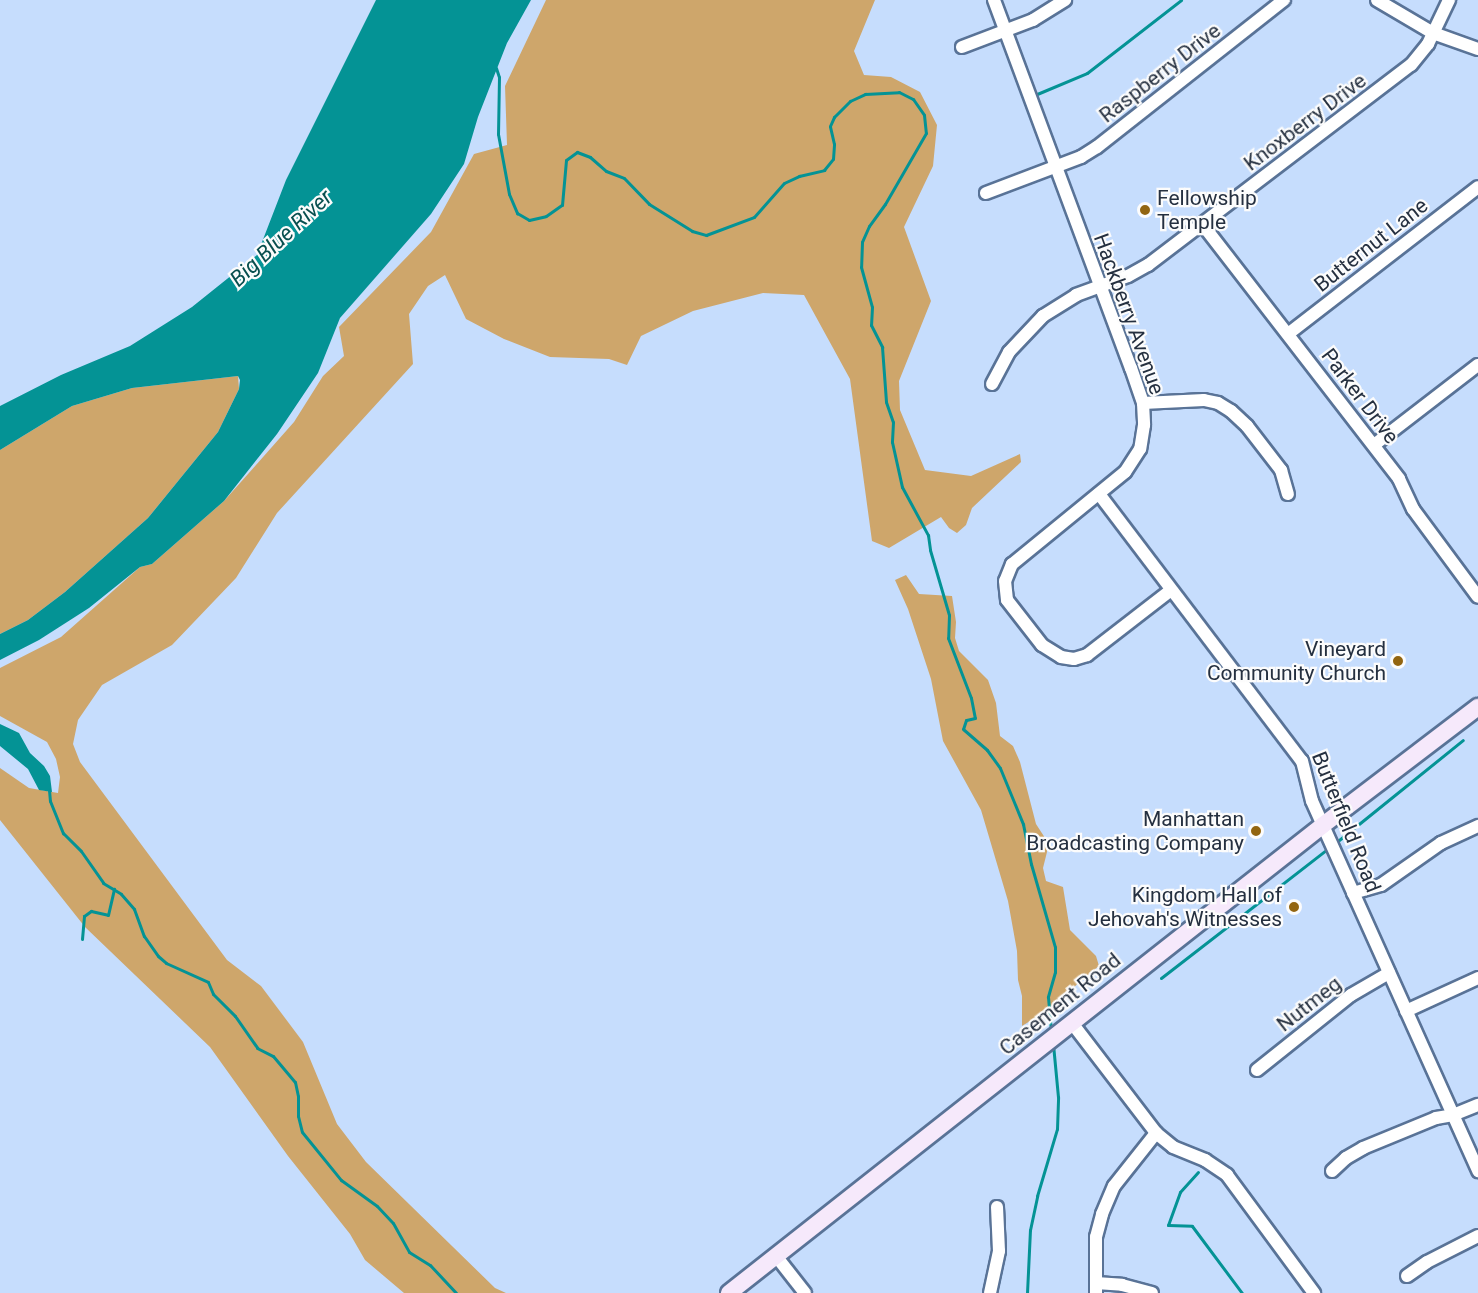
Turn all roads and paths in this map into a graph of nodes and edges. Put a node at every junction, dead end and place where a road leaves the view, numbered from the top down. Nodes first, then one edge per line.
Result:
1 (994, 0) edge
2 (1065, 0) edge
3 (1284, 0) edge
4 (1377, 0) edge
5 (1449, 0) edge
6 (1006, 31) junction
7 (1433, 33) junction
8 (962, 47) dead end
9 (1478, 49) edge
10 (1055, 167) junction
11 (1478, 187) edge
12 (986, 193) dead end
13 (1203, 225) junction
14 (1099, 288) junction
15 (1288, 334) junction
16 (1478, 364) edge
17 (992, 384) dead end
18 (1143, 403) junction
19 (1374, 445) junction
20 (1099, 494) junction
21 (1288, 494) dead end
22 (1171, 590) junction
23 (1478, 597) edge
24 (1478, 707) edge
25 (1323, 825) junction
26 (1478, 826) edge
27 (1353, 893) junction
28 (1389, 973) junction
29 (1478, 978) edge
30 (1406, 1011) junction
31 (1066, 1028) junction
32 (1257, 1070) dead end
33 (1478, 1105) edge
34 (1453, 1115) junction
35 (1156, 1134) junction
36 (1478, 1171) edge
37 (1332, 1172) dead end
38 (997, 1207) dead end
39 (1478, 1236) edge
40 (776, 1256) junction
41 (1407, 1276) dead end
42 (1096, 1288) edge
43 (729, 1293) edge
44 (805, 1293) edge
45 (990, 1293) edge
46 (1152, 1293) edge
47 (1314, 1293) edge

1 - 6 street, Hackberry Avenue
2 - 6 street
3 - 10 street, Raspberry Drive
4 - 7 street
5 - 7 street, Knoxberry Drive
6 - 8 street
6 - 10 street, Hackberry Avenue
7 - 9 street
7 - 13 street, Knoxberry Drive
10 - 12 street, Raspberry Drive
10 - 14 street, Hackberry Avenue
11 - 15 street, Butternut Lane
13 - 14 street, Knoxberry Drive
13 - 15 street, Parker Drive
14 - 17 street, Knoxberry Drive
14 - 18 street, Hackberry Avenue
15 - 19 street, Parker Drive
16 - 19 street
18 - 20 street, Hackberry Avenue
18 - 21 street
19 - 23 street, Parker Drive
20 - 22 street, Butterfield Road
20 - 22 street, Hackberry Avenue
22 - 25 street, Butterfield Road
24 - 25 street, Casement Road
25 - 27 street, Butterfield Road
25 - 31 street, Casement Road
26 - 27 street
27 - 28 street, Butterfield Road
28 - 30 street, Butterfield Road
28 - 32 street, Nutmeg
29 - 30 street
30 - 34 street, Butterfield Road
31 - 35 street
31 - 40 street, Casement Road
33 - 34 street
34 - 36 street, Butterfield Road
34 - 37 street
35 - 42 street
35 - 47 street
38 - 45 street
39 - 41 street
40 - 43 street, Casement Road
40 - 44 street
42 - 46 street

